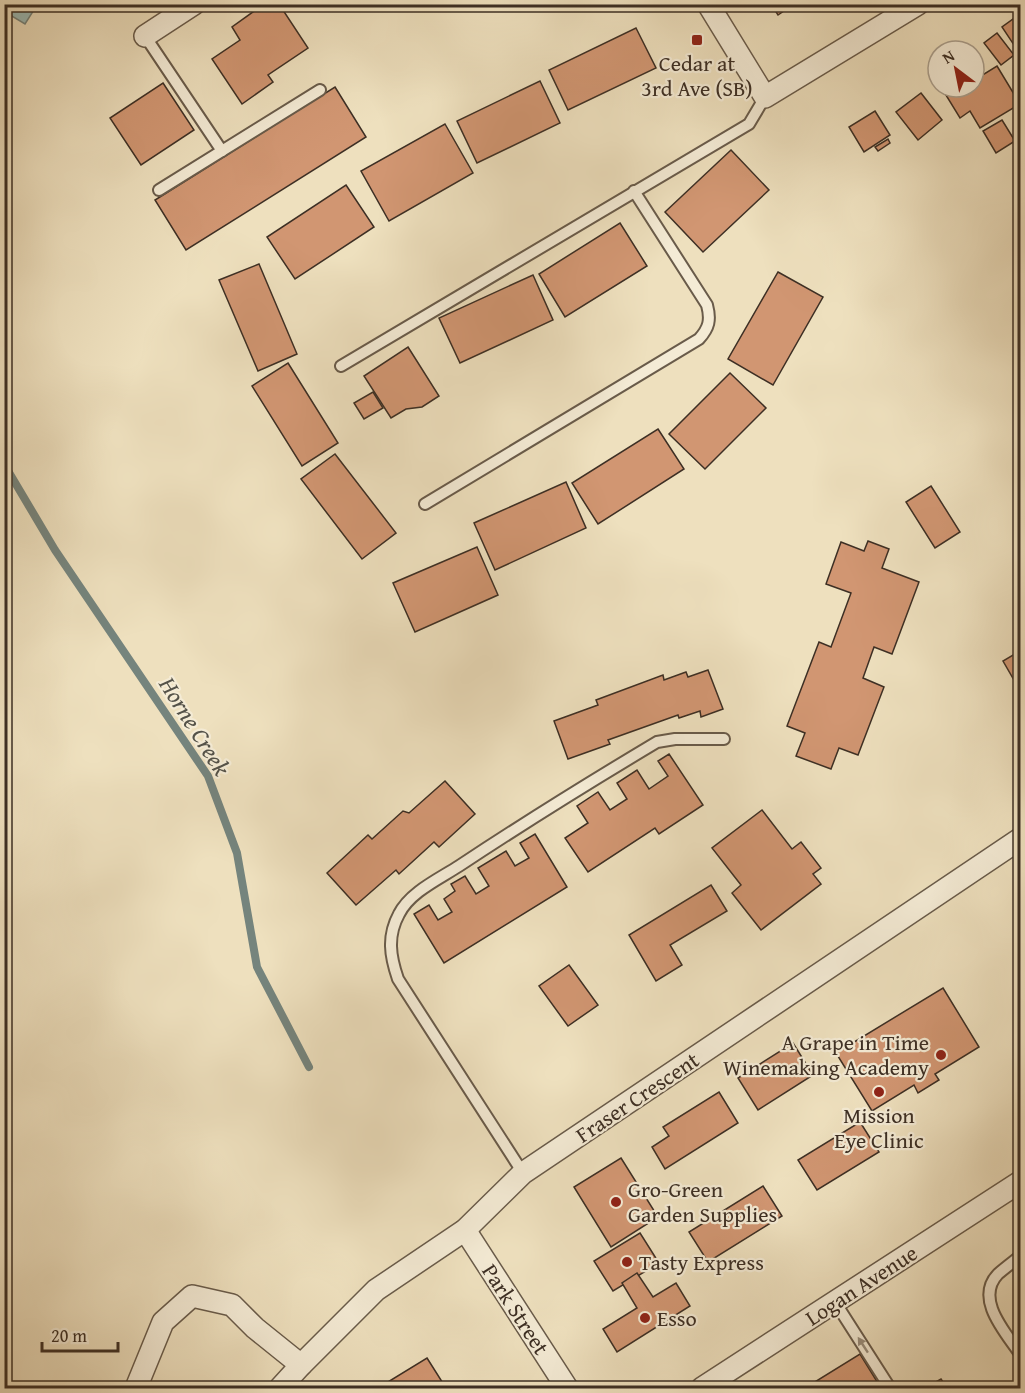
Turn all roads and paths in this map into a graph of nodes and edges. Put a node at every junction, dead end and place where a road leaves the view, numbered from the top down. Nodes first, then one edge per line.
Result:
1 (194, 4) edge
2 (708, 4) edge
3 (918, 4) edge
4 (145, 36) joint
5 (320, 90) dead end
6 (765, 97) junction
7 (222, 151) junction
8 (159, 190) dead end
9 (634, 191) junction
10 (341, 366) dead end
11 (425, 504) dead end
12 (724, 739) dead end
13 (1020, 839) edge
14 (523, 1173) junction
15 (1020, 1182) edge
16 (465, 1230) junction
17 (1020, 1256) edge
18 (835, 1302) junction
19 (1020, 1354) edge
20 (302, 1365) junction
21 (136, 1389) edge
22 (280, 1389) edge
23 (567, 1389) edge
24 (702, 1389) edge
25 (890, 1389) edge

1 - 4 street
2 - 6 street
3 - 6 street
4 - 7 lane
5 - 7 lane
6 - 9 lane
7 - 8 lane
9 - 10 lane
9 - 11 lane
12 - 14 lane
13 - 14 street, Fraser Crescent
14 - 16 street, Fraser Crescent
15 - 18 street, Logan Avenue
16 - 20 street, Fraser Crescent
16 - 23 street, Park Street
17 - 19 lane
18 - 24 street, Logan Avenue
25 -> 18 lane
20 - 21 street
20 - 22 street, Fraser Crescent

